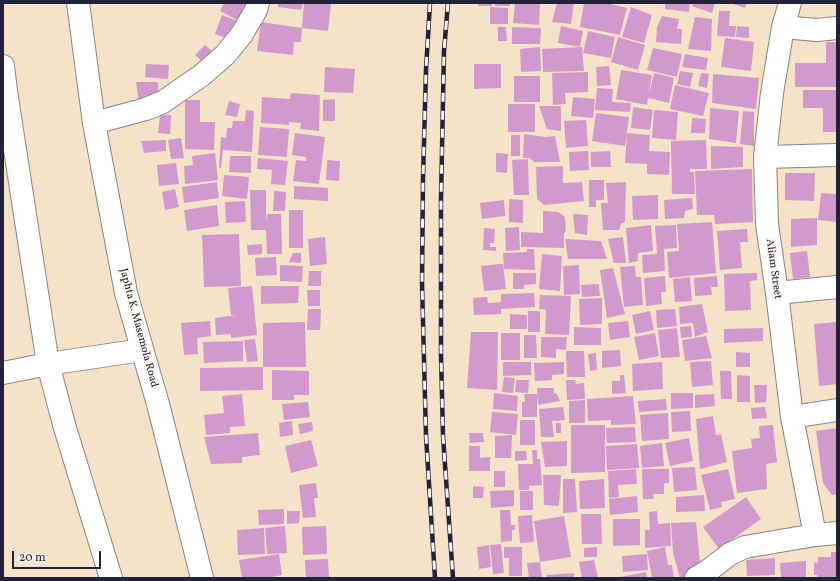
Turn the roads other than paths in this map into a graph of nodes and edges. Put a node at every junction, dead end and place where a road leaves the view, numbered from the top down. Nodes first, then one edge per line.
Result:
1 (78, 3) edge
2 (258, 3) edge
3 (790, 3) edge
4 (783, 27) junction
5 (837, 28) edge
6 (3, 66) edge
7 (94, 123) junction
8 (837, 155) edge
9 (765, 157) junction
10 (837, 287) edge
11 (777, 293) junction
12 (142, 350) junction
13 (48, 364) junction
14 (3, 373) edge
15 (837, 410) edge
16 (792, 417) junction
17 (837, 533) edge
18 (815, 535) junction
19 (111, 578) edge
20 (202, 578) edge
21 (696, 578) edge

1 - 7 street, Japhta K. Masemola Road
2 - 7 street
3 - 4 street, Aliam Street
4 - 5 street
4 - 9 street, Aliam Street
6 - 13 street
7 - 12 street, Japhta K. Masemola Road
8 - 9 street
9 - 11 street, Aliam Street
10 - 11 street
11 - 16 street, Aliam Street
12 - 13 street
12 - 20 street, Japhta K. Masemola Road
13 - 14 street
13 - 19 street
15 - 16 street
16 - 18 street, Aliam Street
17 - 18 street
18 - 21 street

